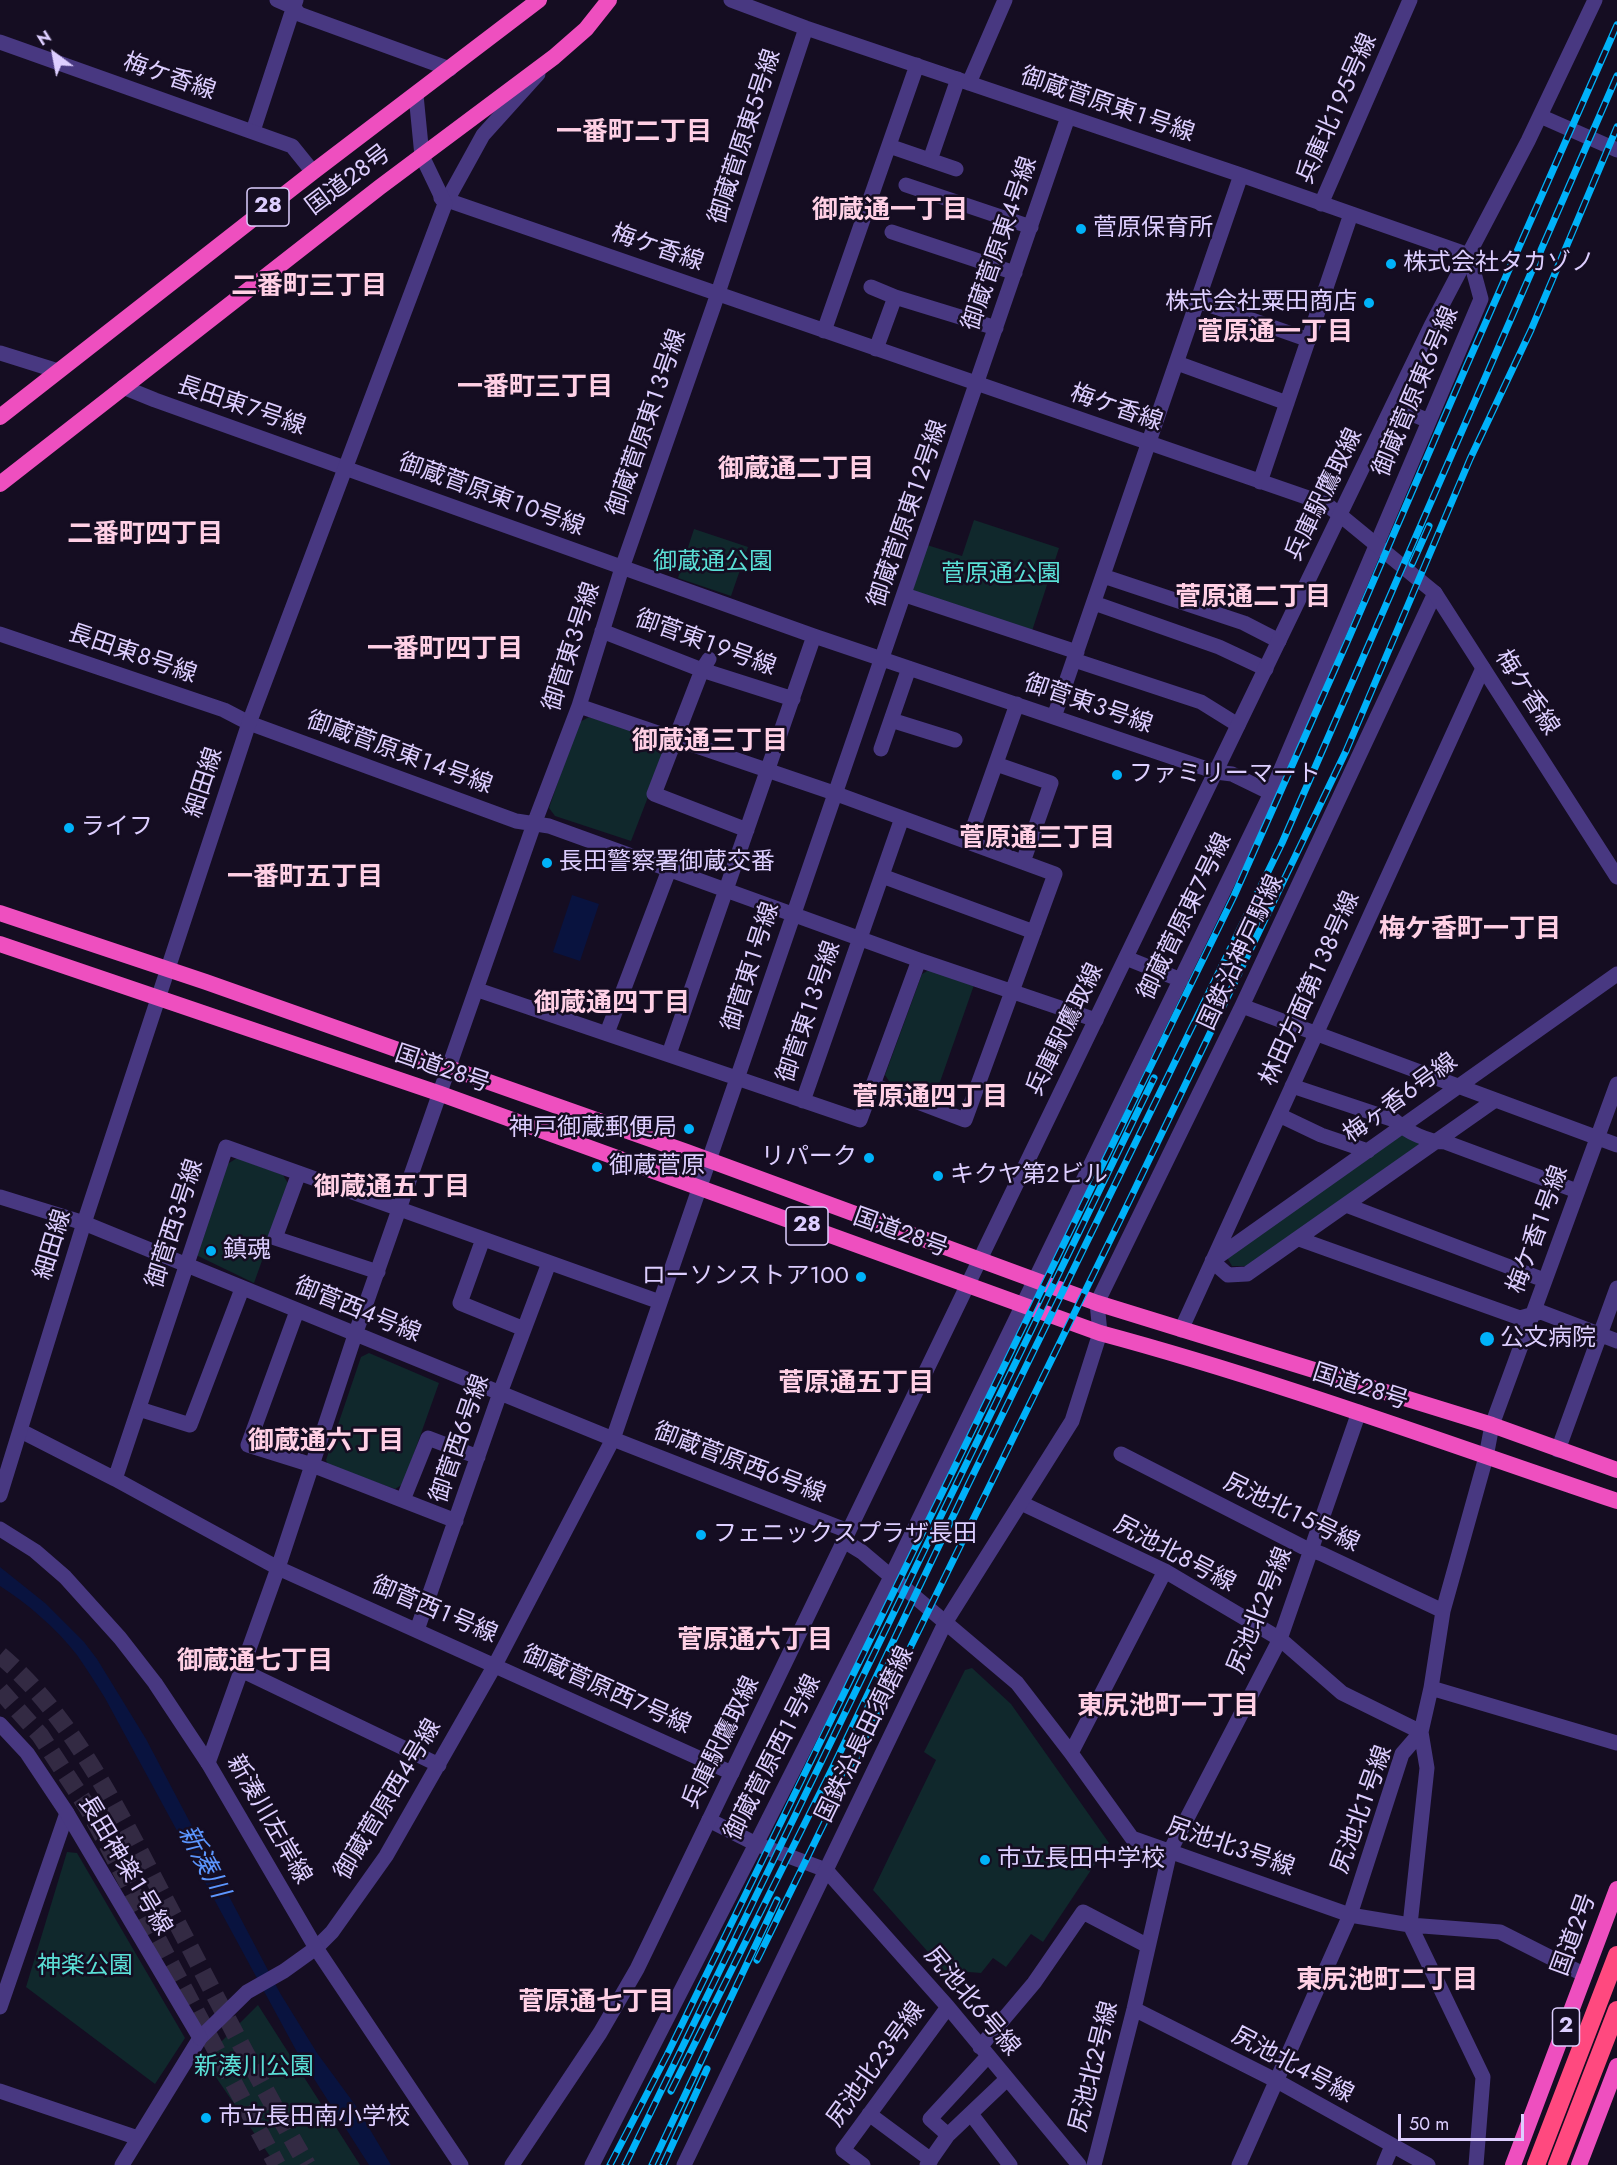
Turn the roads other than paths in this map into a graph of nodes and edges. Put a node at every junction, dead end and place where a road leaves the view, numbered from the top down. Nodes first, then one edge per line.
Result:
1 (277, 0) edge
2 (540, 0) edge
3 (609, 0) edge
4 (731, 0) edge
5 (1005, 0) edge
6 (1410, 0) edge
7 (1590, 2) edge
8 (295, 4) edge
9 (806, 28) junction
10 (0, 42) edge
11 (554, 57) junction
12 (917, 66) junction
13 (450, 69) junction
14 (963, 81) junction
15 (416, 95) junction
16 (1540, 116) junction
17 (1068, 117) junction
18 (253, 131) junction
19 (889, 146) junction
20 (1617, 150) edge
21 (422, 156) junction
22 (930, 160) junction
23 (956, 169) dead end
24 (314, 172) junction
25 (1241, 175) junction
26 (906, 185) dead end
27 (444, 200) junction
28 (1321, 204) junction
29 (1352, 214) junction
30 (1031, 226) junction
31 (892, 232) dead end
32 (1469, 255) junction
33 (1015, 273) junction
34 (871, 287) dead end
35 (717, 294) junction
36 (895, 297) junction
37 (1198, 301) junction
38 (996, 328) junction
39 (824, 331) junction
40 (1309, 340) junction
41 (876, 349) junction
42 (0, 352) edge
43 (1177, 363) junction
44 (58, 371) junction
45 (977, 385) junction
46 (123, 387) junction
47 (1287, 403) junction
48 (1393, 406) junction
49 (0, 417) edge
50 (1430, 421) junction
51 (1149, 444) junction
52 (344, 467) junction
53 (1260, 482) junction
54 (0, 484) edge
55 (1340, 515) junction
56 (1377, 544) junction
57 (622, 568) junction
58 (1103, 576) junction
59 (1435, 593) junction
60 (904, 595) junction
61 (1094, 603) junction
62 (602, 631) junction
63 (0, 634) edge
64 (814, 636) junction
65 (1279, 641) junction
66 (1076, 656) junction
67 (882, 659) junction
68 (705, 665) junction
69 (909, 668) junction
70 (1483, 668) junction
71 (1266, 669) junction
72 (793, 699) junction
73 (1017, 704) junction
74 (579, 705) junction
75 (1054, 717) junction
76 (891, 720) junction
77 (249, 723) junction
78 (1238, 725) junction
79 (675, 739) junction
80 (955, 740) dead end
81 (881, 749) dead end
82 (996, 764) junction
83 (768, 771) junction
84 (1216, 772) junction
85 (1271, 793) junction
86 (834, 794) junction
87 (902, 818) junction
88 (534, 824) junction
89 (747, 830) junction
90 (968, 842) junction
91 (1023, 862) junction
92 (669, 870) junction
93 (882, 876) junction
94 (1617, 877) edge
95 (725, 890) junction
96 (0, 913) edge
97 (793, 913) junction
98 (1034, 932) junction
99 (860, 938) junction
100 (0, 944) edge
101 (1126, 958) junction
102 (919, 960) junction
103 (166, 969) junction
104 (1617, 974) edge
105 (1181, 980) junction
106 (478, 990) junction
107 (1012, 992) junction
108 (159, 999) junction
109 (1242, 1006) junction
110 (1096, 1020) junction
111 (607, 1033) junction
112 (1316, 1033) junction
113 (669, 1053) junction
114 (449, 1068) junction
115 (738, 1078) junction
116 (1617, 1084) edge
117 (873, 1085) junction
118 (1459, 1085) junction
119 (1292, 1086) junction
120 (441, 1094) junction
121 (1495, 1100) junction
122 (803, 1101) junction
123 (1279, 1115) junction
124 (1401, 1127) junction
125 (1596, 1138) junction
126 (1435, 1142) junction
127 (1617, 1145) edge
128 (1368, 1151) junction
129 (711, 1160) junction
130 (299, 1173) junction
131 (701, 1188) junction
132 (1576, 1191) junction
133 (0, 1197) edge
134 (1346, 1205) junction
135 (400, 1208) junction
136 (84, 1223) junction
137 (483, 1239) junction
138 (1299, 1239) junction
139 (979, 1261) junction
140 (1212, 1261) junction
141 (549, 1263) junction
142 (186, 1266) junction
143 (378, 1272) junction
144 (1034, 1281) junction
145 (1544, 1281) junction
146 (968, 1284) junction
147 (1617, 1288) edge
148 (242, 1289) junction
149 (660, 1302) junction
150 (1097, 1303) junction
151 (1023, 1304) junction
152 (297, 1311) junction
153 (1531, 1315) junction
154 (524, 1329) junction
155 (1181, 1330) junction
156 (1100, 1333) junction
157 (356, 1335) junction
158 (1600, 1335) junction
159 (1617, 1341) edge
160 (500, 1394) junction
161 (138, 1409) junction
162 (1359, 1412) junction
163 (1492, 1425) junction
164 (21, 1431) junction
165 (613, 1439) junction
166 (1558, 1450) junction
167 (1121, 1454) dead end
168 (478, 1457) junction
169 (1486, 1457) junction
170 (312, 1465) junction
171 (1617, 1470) edge
172 (115, 1479) junction
173 (0, 1495) edge
174 (404, 1500) junction
175 (1617, 1501) edge
176 (1021, 1503) junction
177 (456, 1521) junction
178 (0, 1529) edge
179 (846, 1536) junction
180 (1311, 1550) junction
181 (278, 1568) junction
182 (1166, 1571) junction
183 (891, 1577) junction
184 (1443, 1611) junction
185 (945, 1623) junction
186 (417, 1630) junction
187 (1280, 1639) junction
188 (495, 1665) junction
189 (241, 1670) junction
190 (1431, 1688) junction
191 (0, 1724) edge
192 (1421, 1732) junction
193 (1617, 1743) edge
194 (1071, 1753) junction
195 (208, 1763) junction
196 (439, 1765) junction
197 (732, 1773) junction
198 (67, 1813) junction
199 (709, 1820) junction
200 (756, 1844) junction
201 (1170, 1851) junction
202 (826, 1870) junction
203 (1617, 1889) edge
204 (1350, 1915) junction
205 (1410, 1925) junction
206 (1148, 1946) junction
207 (316, 1948) junction
208 (1617, 1955) edge
209 (1585, 1976) junction
210 (0, 2007) edge
211 (948, 2007) junction
212 (1134, 2009) junction
213 (1617, 2010) edge
214 (200, 2037) junction
215 (984, 2051) junction
216 (1617, 2066) edge
217 (1007, 2079) junction
218 (1277, 2081) junction
219 (0, 2091) edge
220 (869, 2114) junction
221 (971, 2114) junction
222 (948, 2135) junction
223 (138, 2138) junction
224 (1392, 2146) junction
225 (929, 2162) edge
226 (122, 2165) edge
227 (461, 2165) edge
228 (512, 2165) edge
229 (592, 2165) edge
230 (684, 2165) edge
231 (863, 2165) edge
232 (1010, 2165) edge
233 (1079, 2165) edge
234 (1094, 2165) edge
235 (1239, 2165) edge
236 (1384, 2165) edge
237 (1428, 2165) edge
238 (1476, 2165) edge
239 (1513, 2165) edge
240 (1536, 2165) edge
241 (1557, 2165) edge
242 (1579, 2165) edge

1 - 8 street
2 - 13 highway, 国道28号 / 28
3 - 11 highway, 国道28号 / 28
4 - 9 street, 御蔵菅原東１号線
5 - 14 street
6 - 28 street, 兵庫北１９５号線
7 - 16 street, 兵庫駅鷹取線
8 - 13 street
8 - 18 street
9 - 12 street, 御蔵菅原東１号線
9 - 35 street, 御蔵菅原東５号線
10 - 18 street, 梅ケ香線
11 - 21 highway, 国道28号 / 28
11 - 27 street, 細田線
12 - 14 street, 御蔵菅原東１号線
12 - 19 street
13 - 15 highway, 国道28号 / 28
14 - 17 street, 御蔵菅原東１号線
14 - 22 street
15 - 21 street
15 - 24 highway, 国道28号 / 28
16 - 20 street
16 - 32 street, 兵庫駅鷹取線
17 - 25 street, 御蔵菅原東１号線
17 - 30 street, 御蔵菅原東４号線
18 - 24 street, 梅ケ香線
19 - 22 street
19 - 39 street
21 - 27 street
21 - 46 highway, 国道28号 / 28
22 - 23 street
24 - 44 highway, 国道28号 / 28
25 - 28 street, 御蔵菅原東１号線
25 - 37 street
26 - 30 street
27 - 35 street, 梅ケ香線
27 - 52 street, 細田線
28 - 29 street, 御蔵菅原東１号線
29 - 32 street, 御蔵菅原東１号線
29 - 40 street
30 - 33 street, 御蔵菅原東４号線
31 - 33 street
32 - 48 street, 兵庫駅鷹取線
32 - 50 street, 御蔵菅原東６号線
33 - 38 street, 御蔵菅原東４号線
34 - 36 street
35 - 39 street, 梅ケ香線
35 - 57 street, 御蔵菅原東１３号線
36 - 38 street
36 - 41 street
37 - 40 street
37 - 43 street
38 - 45 street, 御蔵菅原東４号線
39 - 41 street, 梅ケ香線
40 - 47 street
41 - 45 street, 梅ケ香線
42 - 44 street
43 - 47 street
43 - 51 street
44 - 49 highway, 国道28号 / 28
45 - 51 street, 梅ケ香線
45 - 60 street, 御蔵菅原東１２号線
46 - 52 street, 長田東７号線
46 - 54 highway, 国道28号 / 28
47 - 53 street
48 - 50 street
48 - 55 street, 兵庫駅鷹取線
50 - 56 street, 御蔵菅原東６号線
51 - 53 street, 梅ケ香線
51 - 58 street
52 - 57 street, 御蔵菅原東１０号線
52 - 77 street, 細田線
53 - 55 street, 梅ケ香線
55 - 56 street, 梅ケ香線
55 - 65 street, 兵庫駅鷹取線
56 - 59 street, 梅ケ香線
56 - 85 street, 御蔵菅原東７号線
57 - 62 street, 御菅東３号線
57 - 64 street, 御菅東３号線
58 - 61 street
58 - 65 street
59 - 70 street, 梅ケ香線
59 - 109 street, 国鉄沿神戸駅線
60 - 66 street
60 - 67 street, 御蔵菅原東１２号線
61 - 66 street
61 - 71 street
62 - 68 street, 御菅東１９号線
62 - 74 street, 御菅東３号線
63 - 77 street, 長田東８号線
64 - 67 street, 御菅東３号線
64 - 72 street
65 - 71 street, 兵庫駅鷹取線
66 - 75 street
66 - 78 street
67 - 69 street, 御菅東３号線
67 - 86 street, 御菅東１号線
68 - 72 street, 御菅東１９号線
68 - 79 street
69 - 73 street, 御菅東３号線
69 - 76 street
70 - 94 street, 梅ケ香線
70 - 112 street, 林田方面第１３８号線
71 - 78 street, 兵庫駅鷹取線
72 - 83 street
73 - 75 street, 御菅東３号線
73 - 82 street
74 - 79 street
74 - 88 street, 御菅東３号線
75 - 84 street, 御菅東３号線
76 - 80 street
76 - 81 street
77 - 88 street, 御蔵菅原東１４号線
77 - 103 street, 細田線
78 - 84 street, 兵庫駅鷹取線
79 - 83 street
79 - 89 street
82 - 90 street
82 - 91 street
83 - 86 street
83 - 89 street
84 - 85 street, 御菅東３号線
84 - 101 street, 兵庫駅鷹取線
85 - 105 street, 御蔵菅原東７号線
86 - 87 street
86 - 97 street, 御菅東１号線
87 - 90 street
87 - 93 street, 御菅東１３号線
88 - 92 street, 御蔵菅原東１４号線
88 - 106 street, 御菅東３号線
89 - 95 street
90 - 91 street
91 - 98 street
92 - 95 street, 御蔵菅原東１４号線
92 - 111 street
93 - 98 street
93 - 99 street, 御菅東１３号線
95 - 97 street, 御蔵菅原東１４号線
95 - 113 street
96 - 103 highway, 国道28号 / 28
97 - 99 street, 御蔵菅原東１４号線
97 - 115 street, 御菅東１号線
98 - 107 street
99 - 102 street, 御蔵菅原東１４号線
99 - 122 street, 御菅東１３号線
100 - 108 highway, 国道28号 / 28
101 - 105 street
101 - 110 street, 兵庫駅鷹取線
102 - 107 street, 御蔵菅原東１４号線
102 - 117 street
103 - 108 street, 細田線
103 - 114 highway, 国道28号 / 28
104 - 118 street, 梅ヶ香６号線
105 - 144 street, 御蔵菅原東７号線
106 - 111 street
106 - 114 street, 御菅東３号線
107 - 110 street, 御蔵菅原東１４号線
107 - 117 street
108 - 120 highway, 国道28号 / 28
108 - 136 street, 細田線
109 - 112 street
109 - 150 street, 国鉄沿神戸駅線
110 - 139 street, 兵庫駅鷹取線
111 - 113 street
112 - 118 street
112 - 119 street, 林田方面第１３８号線
113 - 115 street
114 - 120 street, 御菅東３号線
114 - 129 highway, 国道28号 / 28
115 - 122 street
115 - 129 street, 御菅東１号線
116 - 125 street, 梅ケ香１号線
117 - 122 street
118 - 121 street
118 - 124 street, 梅ヶ香６号線
119 - 123 street, 林田方面第１３８号線
119 - 124 street
120 - 131 highway, 国道28号 / 28
120 - 135 street, 御菅東３号線
121 - 125 street
121 - 126 street
123 - 128 street
123 - 140 street, 林田方面第１３８号線
124 - 126 street
124 - 128 street, 梅ヶ香６号線
125 - 127 street
125 - 132 street, 梅ケ香１号線
126 - 132 street
126 - 134 street
128 - 140 street, 梅ヶ香６号線
129 - 131 street, 御菅東１号線
129 - 139 highway, 国道28号 / 28
130 - 135 street, 御菅西３号線
130 - 142 street, 御菅西３号線
130 - 143 street
131 - 146 highway, 国道28号 / 28
131 - 149 street, 御菅西１号線
132 - 145 street, 梅ケ香１号線
133 - 136 street, 御菅西４号線
134 - 138 street
134 - 145 street
135 - 137 street, 御菅西３号線
135 - 143 street, 御菅東３号線
136 - 142 street, 御菅西４号線
136 - 164 street, 細田線
137 - 141 street, 御菅西３号線
137 - 154 street
138 - 140 street
138 - 153 street
139 - 144 highway, 国道28号 / 28
139 - 146 street, 兵庫駅鷹取線
140 - 155 street, 林田方面第１３８号線
141 - 149 street, 御菅西３号線
141 - 154 street, 御菅西６号線
142 - 148 street, 御菅西４号線
142 - 161 street, 御菅西３号線
143 - 157 street, 御菅東３号線
144 - 150 highway, 国道28号 / 28
144 - 151 street, 御蔵菅原東７号線
145 - 153 street, 梅ケ香１号線
146 - 151 highway, 国道28号 / 28
146 - 179 street, 兵庫駅鷹取線
147 - 158 street
148 - 152 street, 御菅西４号線
148 - 161 street
149 - 165 street, 御菅西１号線
150 - 155 highway, 国道28号 / 28
150 - 156 street
151 - 156 highway, 国道28号 / 28
151 - 183 street, 御蔵菅原西１号線
152 - 157 street, 御菅西４号線
152 - 170 street
153 - 158 street
153 - 163 street, 梅ケ香１号線
154 - 160 street, 御菅西６号線
155 - 163 highway, 国道28号 / 28
156 - 162 highway, 国道28号 / 28
156 - 176 street, 国鉄沿長田須磨線
157 - 160 street, 御菅西４号線
157 - 170 street, 御菅東３号線
158 - 159 street
158 - 166 street
160 - 165 street, 御菅西４号線
160 - 168 street, 御菅西６号線
161 - 172 street, 御菅西３号線
162 - 169 highway, 国道28号 / 28
162 - 180 street, 尻池北２号線
163 - 166 highway, 国道28号 / 28
163 - 169 street, 梅ケ香１号線
164 - 172 street, 御菅西１号線
164 - 173 street, 細田線
165 - 179 street, 御蔵菅原西６号線
165 - 188 street, 御菅西１号線
166 - 171 highway, 国道28号 / 28
167 - 180 street, 尻池北１５号線
168 - 174 street
168 - 177 street, 御菅西６号線
169 - 175 highway, 国道28号 / 28
169 - 184 street, 尻池北１号線
170 - 174 street
170 - 181 street, 御菅東３号線
172 - 181 street, 御菅西１号線
174 - 177 street
176 - 182 street, 尻池北８号線
176 - 185 street, 国鉄沿長田須磨線
177 - 186 street, 御菅西６号線
178 - 195 street, 新湊川左岸線
179 - 183 street, 御蔵菅原西６号線
179 - 197 street, 兵庫駅鷹取線
180 - 184 street, 尻池北１５号線
180 - 187 street, 尻池北２号線
181 - 186 street, 御菅西１号線
181 - 189 street, 御菅東３号線
182 - 187 street, 尻池北８号線
182 - 194 street
183 - 185 street, 尻池北３号線
183 - 200 street, 御蔵菅原西１号線
184 - 190 street, 尻池北１号線
185 - 194 street, 尻池北３号線
185 - 202 street, 国鉄沿長田須磨線
186 - 188 street, 御菅西１号線
187 - 192 street, 尻池北８号線
187 - 201 street, 尻池北２号線
188 - 196 street, 御蔵菅原西４号線
188 - 197 street, 御蔵菅原西７号線
189 - 195 street, 御菅東３号線
189 - 196 street
190 - 192 street, 尻池北１号線
190 - 193 street
191 - 198 street, 長田神楽１号線
192 - 204 street, 尻池北１号線
192 - 205 street
194 - 201 street, 尻池北３号線
195 - 207 street, 新湊川左岸線
196 - 207 street, 御蔵菅原西４号線
197 - 199 street, 兵庫駅鷹取線
198 - 210 street
198 - 214 street, 長田神楽１号線
199 - 200 street
199 - 228 street, 兵庫駅鷹取線
200 - 202 street
200 - 229 street, 御蔵菅原西１号線
201 - 204 street, 尻池北３号線
201 - 206 street, 尻池北２号線
202 - 211 street, 尻池北６号線
202 - 230 street, 国鉄沿長田須磨線
203 - 209 highway, 国道2号 / 2
204 - 205 street, 尻池北３号線
204 - 218 street, 尻池北１号線
205 - 209 street, 尻池北３号線
205 - 238 street
206 - 212 street, 尻池北２号線
206 - 215 street
207 - 214 street, 御蔵菅原西４号線
207 - 227 street, 新湊川左岸線
208 - 240 highway
209 - 239 highway, 国道2号 / 2
211 - 215 street, 尻池北６号線
211 - 220 street, 尻池北２３号線
212 - 218 street, 尻池北４号線
212 - 234 street, 尻池北２号線
213 - 241 highway
214 - 223 street, 御蔵菅原西４号線
215 - 217 street, 尻池北６号線
215 - 222 street
216 - 242 highway
217 - 221 street
217 - 233 street, 尻池北６号線
218 - 224 street, 尻池北４号線
218 - 235 street, 尻池北１号線
219 - 223 street
220 - 225 street
220 - 231 street, 尻池北２３号線
221 - 222 street
221 - 232 street
222 - 225 street
223 - 226 street, 御蔵菅原西４号線
224 - 236 street
224 - 237 street, 尻池北４号線

